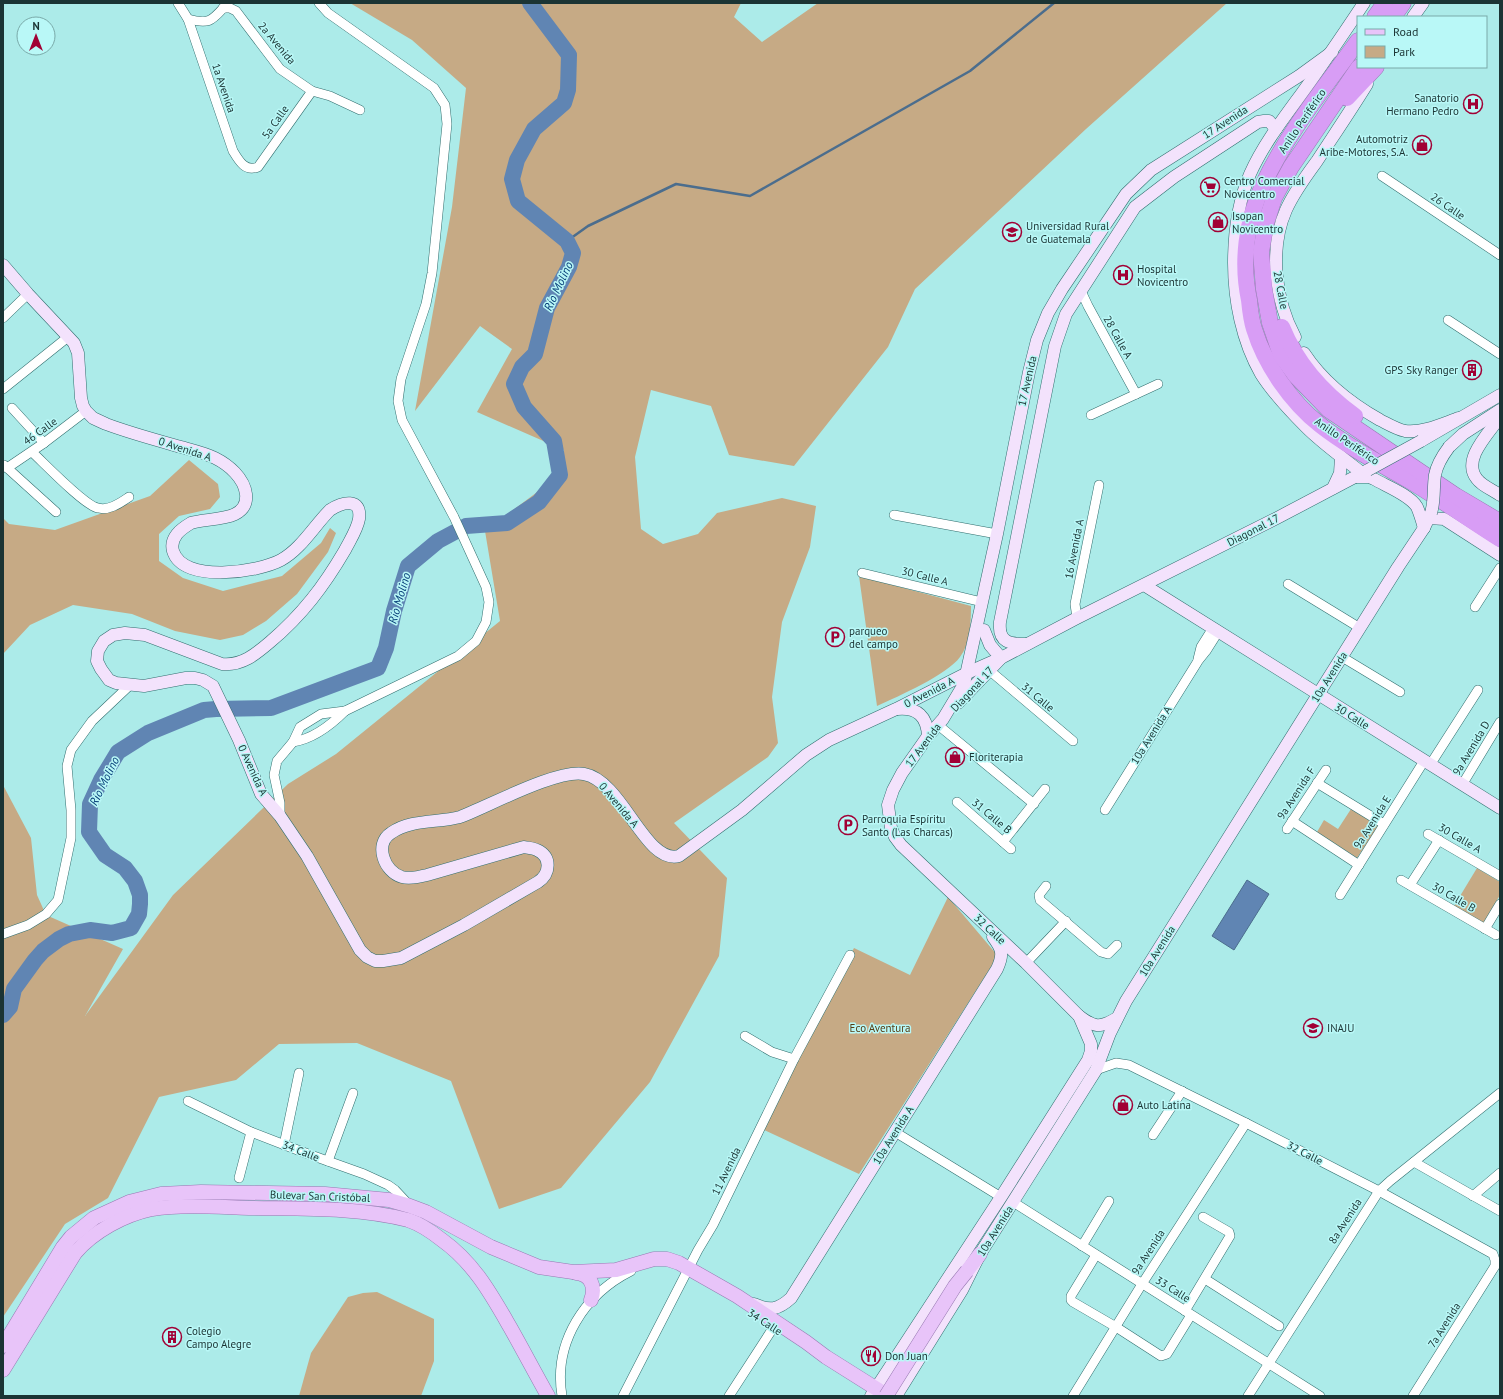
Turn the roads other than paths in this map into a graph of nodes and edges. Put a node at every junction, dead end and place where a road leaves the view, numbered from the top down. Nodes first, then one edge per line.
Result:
1 (178, 3) edge
2 (319, 3) edge
3 (1364, 3) edge
4 (1403, 3) edge
5 (1423, 3) edge
6 (226, 5) edge
7 (1384, 9) edge
8 (1414, 16) edge
9 (188, 20) junction
10 (1357, 42) edge
11 (1332, 52) junction
12 (1358, 68) edge
13 (1376, 68) edge
14 (1376, 68) edge
15 (312, 91) junction
16 (360, 110) dead end
17 (1236, 115) junction
18 (1247, 129) junction
19 (1276, 129) junction
20 (1311, 137) junction
21 (258, 167) joint
22 (1382, 176) dead end
23 (1261, 252) junction
24 (1500, 255) edge
25 (3, 265) edge
26 (1081, 291) junction
27 (28, 294) junction
28 (3, 318) edge
29 (1448, 320) dead end
30 (68, 337) junction
31 (1500, 354) edge
32 (1158, 384) dead end
33 (3, 389) edge
34 (1136, 394) junction
35 (1499, 394) edge
36 (12, 408) dead end
37 (1021, 409) junction
38 (1500, 410) edge
39 (86, 411) junction
40 (1042, 414) junction
41 (1091, 415) dead end
42 (1458, 418) junction
43 (1500, 418) edge
44 (44, 443) junction
45 (32, 452) junction
46 (1342, 457) junction
47 (5, 466) edge
48 (1362, 473) junction
49 (1435, 475) junction
50 (1099, 484) dead end
51 (1333, 488) junction
52 (1500, 495) edge
53 (129, 497) dead end
54 (56, 512) dead end
55 (894, 515) dead end
56 (1428, 520) junction
57 (1500, 522) edge
58 (997, 534) junction
59 (1500, 539) edge
60 (1500, 555) edge
61 (1500, 568) edge
62 (862, 573) dead end
63 (1288, 584) dead end
64 (1144, 585) junction
65 (982, 602) junction
66 (1475, 607) dead end
67 (979, 616) junction
68 (1077, 618) junction
69 (1000, 622) junction
70 (1360, 628) junction
71 (984, 630) junction
72 (1215, 630) junction
73 (1028, 644) junction
74 (1342, 657) junction
75 (1001, 658) junction
76 (989, 670) junction
77 (967, 673) junction
78 (129, 686) junction
79 (1478, 690) dead end
80 (1400, 692) dead end
81 (1318, 695) junction
82 (896, 709) junction
83 (345, 711) junction
84 (940, 722) junction
85 (1500, 722) edge
86 (928, 736) junction
87 (1073, 741) dead end
88 (293, 742) junction
89 (1427, 763) junction
90 (1326, 770) dead end
91 (1317, 783) junction
92 (1462, 785) junction
93 (1045, 789) dead end
94 (957, 802) dead end
95 (1034, 804) junction
96 (1500, 808) edge
97 (1105, 810) dead end
98 (889, 815) joint
99 (280, 816) junction
100 (1292, 821) junction
101 (1384, 824) junction
102 (1287, 829) dead end
103 (1428, 834) dead end
104 (1439, 840) junction
105 (1003, 842) junction
106 (1012, 848) dead end
107 (1359, 865) junction
108 (1500, 876) edge
109 (1401, 880) dead end
110 (1410, 885) junction
111 (1046, 886) dead end
112 (1340, 895) dead end
113 (1500, 904) edge
114 (980, 919) junction
115 (1066, 921) junction
116 (1485, 929) junction
117 (3, 934) edge
118 (1496, 936) dead end
119 (1117, 945) dead end
120 (850, 956) dead end
121 (1026, 963) junction
122 (1079, 1016) junction
123 (1118, 1018) junction
124 (745, 1036) dead end
125 (1091, 1044) joint
126 (794, 1059) junction
127 (1096, 1070) junction
128 (299, 1073) dead end
129 (1182, 1091) junction
130 (353, 1092) dead end
131 (1500, 1093) edge
132 (188, 1101) dead end
133 (1246, 1123) junction
134 (251, 1132) junction
135 (895, 1132) junction
136 (1153, 1135) dead end
137 (284, 1145) junction
138 (328, 1161) junction
139 (1414, 1162) junction
140 (1023, 1163) junction
141 (1500, 1173) edge
142 (239, 1178) dead end
143 (1379, 1191) junction
144 (1473, 1196) junction
145 (1001, 1197) junction
146 (1013, 1202) junction
147 (1109, 1202) dead end
148 (410, 1206) junction
149 (1500, 1210) edge
150 (1203, 1217) dead end
151 (1082, 1246) junction
152 (980, 1254) junction
153 (1096, 1255) junction
154 (654, 1259) junction
155 (1497, 1265) edge
156 (689, 1268) junction
157 (574, 1272) junction
158 (1205, 1279) junction
159 (708, 1280) junction
160 (1142, 1284) junction
161 (737, 1296) junction
162 (591, 1300) junction
163 (1188, 1313) junction
164 (1279, 1326) dead end
165 (1116, 1327) junction
166 (772, 1328) junction
167 (3, 1346) edge
168 (826, 1357) junction
169 (1268, 1363) junction
170 (890, 1366) junction
171 (3, 1370) edge
172 (908, 1377) junction
173 (880, 1394) edge
174 (548, 1396) edge
175 (562, 1396) edge
176 (623, 1396) edge
177 (729, 1396) edge
178 (896, 1396) edge
179 (1073, 1396) edge
180 (1248, 1396) edge
181 (1320, 1396) edge
182 (1413, 1396) edge

1 - 9 street, 1a Avenida
2 - 83 street
3 - 11 street, Anillo Periférico
4 - 7 highway
5 - 8 street
6 - 9 street
6 - 15 street, 2a Avenida
9 - 21 street, 1a Avenida
10 - 59 highway, Anillo Periférico
11 - 17 street, 17 Avenida
11 - 19 street, Anillo Periférico
12 - 20 highway, Anillo Periférico
13 - 20 highway
14 - 42 street, 28 Calle
15 - 16 street, 2a Avenida
15 - 21 street, 5a Calle
17 - 18 street
17 - 37 street, 17 Avenida
18 - 19 street, 17 Avenida
18 - 26 street, 17 Avenida
19 - 46 street, Anillo Periférico
20 - 23 highway, Anillo Periférico
22 - 24 street, 26 Calle
23 - 49 highway
23 - 57 highway, Anillo Periférico
25 - 27 street
26 - 34 street, 28 Calle A
26 - 40 street, 17 Avenida
27 - 28 street
27 - 30 street
29 - 31 street
30 - 33 street
30 - 39 street
32 - 34 street
34 - 41 street
35 - 42 street, Diagonal 17
36 - 44 street
37 - 40 street
37 - 58 street, 17 Avenida
38 - 49 street, bridge
39 - 44 street, 46 Calle
39 - 78 street, 0 Avenida A
40 - 69 street, 17 Avenida
42 - 48 street, Diagonal 17, bridge
43 - 52 street
44 - 45 street, 46 Calle
45 - 47 street, 46 Calle
45 - 53 street
46 - 48 street, Anillo Periférico
46 - 51 street
47 - 54 street
48 - 51 street, Diagonal 17
48 - 56 street
49 - 56 street, bridge
50 - 68 street, 16 Avenida A
51 - 64 street, Diagonal 17
55 - 58 street
56 - 60 street
56 - 70 street, 10a Avenida
58 - 65 street, 17 Avenida
61 - 66 street
62 - 65 street, 30 Calle A
63 - 70 street
64 - 68 street, Diagonal 17
64 - 72 street, 30 Calle
65 - 67 street, 17 Avenida
67 - 71 street
67 - 77 street, 17 Avenida
68 - 73 street, Diagonal 17
69 - 71 street
69 - 73 street, 17 Avenida
70 - 74 street, 10a Avenida
71 - 75 street
72 - 81 street, 30 Calle
72 - 97 street, 10a Avenida A
73 - 75 street, Diagonal 17
74 - 80 street
74 - 81 street, 10a Avenida
75 - 76 street, Diagonal 17
75 - 77 street, Diagonal 17
76 - 84 street, Diagonal 17
76 - 87 street, 31 Calle
77 - 82 street, 0 Avenida A
77 - 84 street, 17 Avenida
78 - 99 street, 0 Avenida A
78 - 117 street
79 - 89 street, 9a Avenida E
81 - 89 street, 30 Calle
81 - 123 street, 10a Avenida
82 - 86 street
82 - 99 street, 0 Avenida A
83 - 88 street
83 - 88 street
84 - 86 street, 17 Avenida
84 - 95 street
85 - 92 street, 9a Avenida D
86 - 98 street, 17 Avenida
88 - 99 street
89 - 92 street, 30 Calle
89 - 101 street, 9a Avenida E
90 - 91 street, 9a Avenida F
91 - 100 street, 9a Avenida F
91 - 101 street
92 - 96 street, 30 Calle
93 - 95 street
94 - 105 street, 31 Calle B
95 - 105 street
98 - 114 street, 32 Calle
100 - 102 street, 9a Avenida F
100 - 107 street
101 - 107 street, 9a Avenida E
103 - 104 street, 30 Calle A
104 - 108 street, 30 Calle A
104 - 110 street
105 - 106 street, 31 Calle B
107 - 112 street, 9a Avenida E
109 - 110 street, 30 Calle B
110 - 116 street, 30 Calle B
111 - 115 street
113 - 116 street
114 - 121 street, 32 Calle
114 - 135 street, 10a Avenida A
115 - 119 street
115 - 121 street
116 - 118 street, 30 Calle B
120 - 126 street, 11 Avenida
121 - 122 street, 32 Calle
122 - 123 street
122 - 125 street, 32 Calle
123 - 127 street, 10a Avenida
124 - 126 street
125 - 140 street, 10a Avenida
126 - 156 street, 11 Avenida
127 - 129 street, 32 Calle
127 - 146 street, 10a Avenida
128 - 137 street
129 - 133 street, 32 Calle
129 - 136 street
130 - 138 street
131 - 139 street, 8a Avenida
132 - 134 street, 34 Calle
133 - 143 street, 32 Calle
133 - 160 street, 9a Avenida
134 - 137 street, 34 Calle
134 - 142 street
135 - 145 street
135 - 161 street, 10a Avenida A
137 - 138 street, 34 Calle
138 - 148 street, 34 Calle
139 - 143 street, 8a Avenida
139 - 144 street
140 - 145 street, 10a Avenida
140 - 146 street
141 - 144 street
143 - 155 street, 32 Calle
143 - 169 street, 8a Avenida
144 - 149 street
145 - 170 street, 10a Avenida
146 - 151 street, 33 Calle
146 - 152 street, 10a Avenida
147 - 151 street
148 - 157 main road, Bulevar San Cristóbal
148 - 167 main road, Bulevar San Cristóbal
150 - 158 street
151 - 153 street, 33 Calle
152 - 172 street, 10a Avenida
152 - 173 main road, bridge
153 - 160 street, 33 Calle
153 - 165 street
154 - 156 main road, Bulevar San Cristóbal
154 - 157 main road, Bulevar San Cristóbal
154 - 162 street
155 - 182 street, 7a Avenida
156 - 159 main road, 34 Calle
156 - 176 street, 11 Avenida
157 - 162 main road
158 - 163 street
158 - 164 street
159 - 161 main road, 34 Calle
159 - 166 main road, 34 Calle
160 - 163 street, 33 Calle
160 - 165 street, 9a Avenida
161 - 168 main road, 34 Calle
162 - 175 street
163 - 165 street
163 - 169 street, 33 Calle
165 - 179 street, 9a Avenida
166 - 168 main road, 34 Calle
166 - 177 street
168 - 173 main road, 34 Calle
169 - 180 street, 8a Avenida
169 - 181 street, 33 Calle
170 - 172 street
170 - 173 street, 10a Avenida
171 - 174 main road, Bulevar San Cristóbal
172 - 178 street, 10a Avenida

